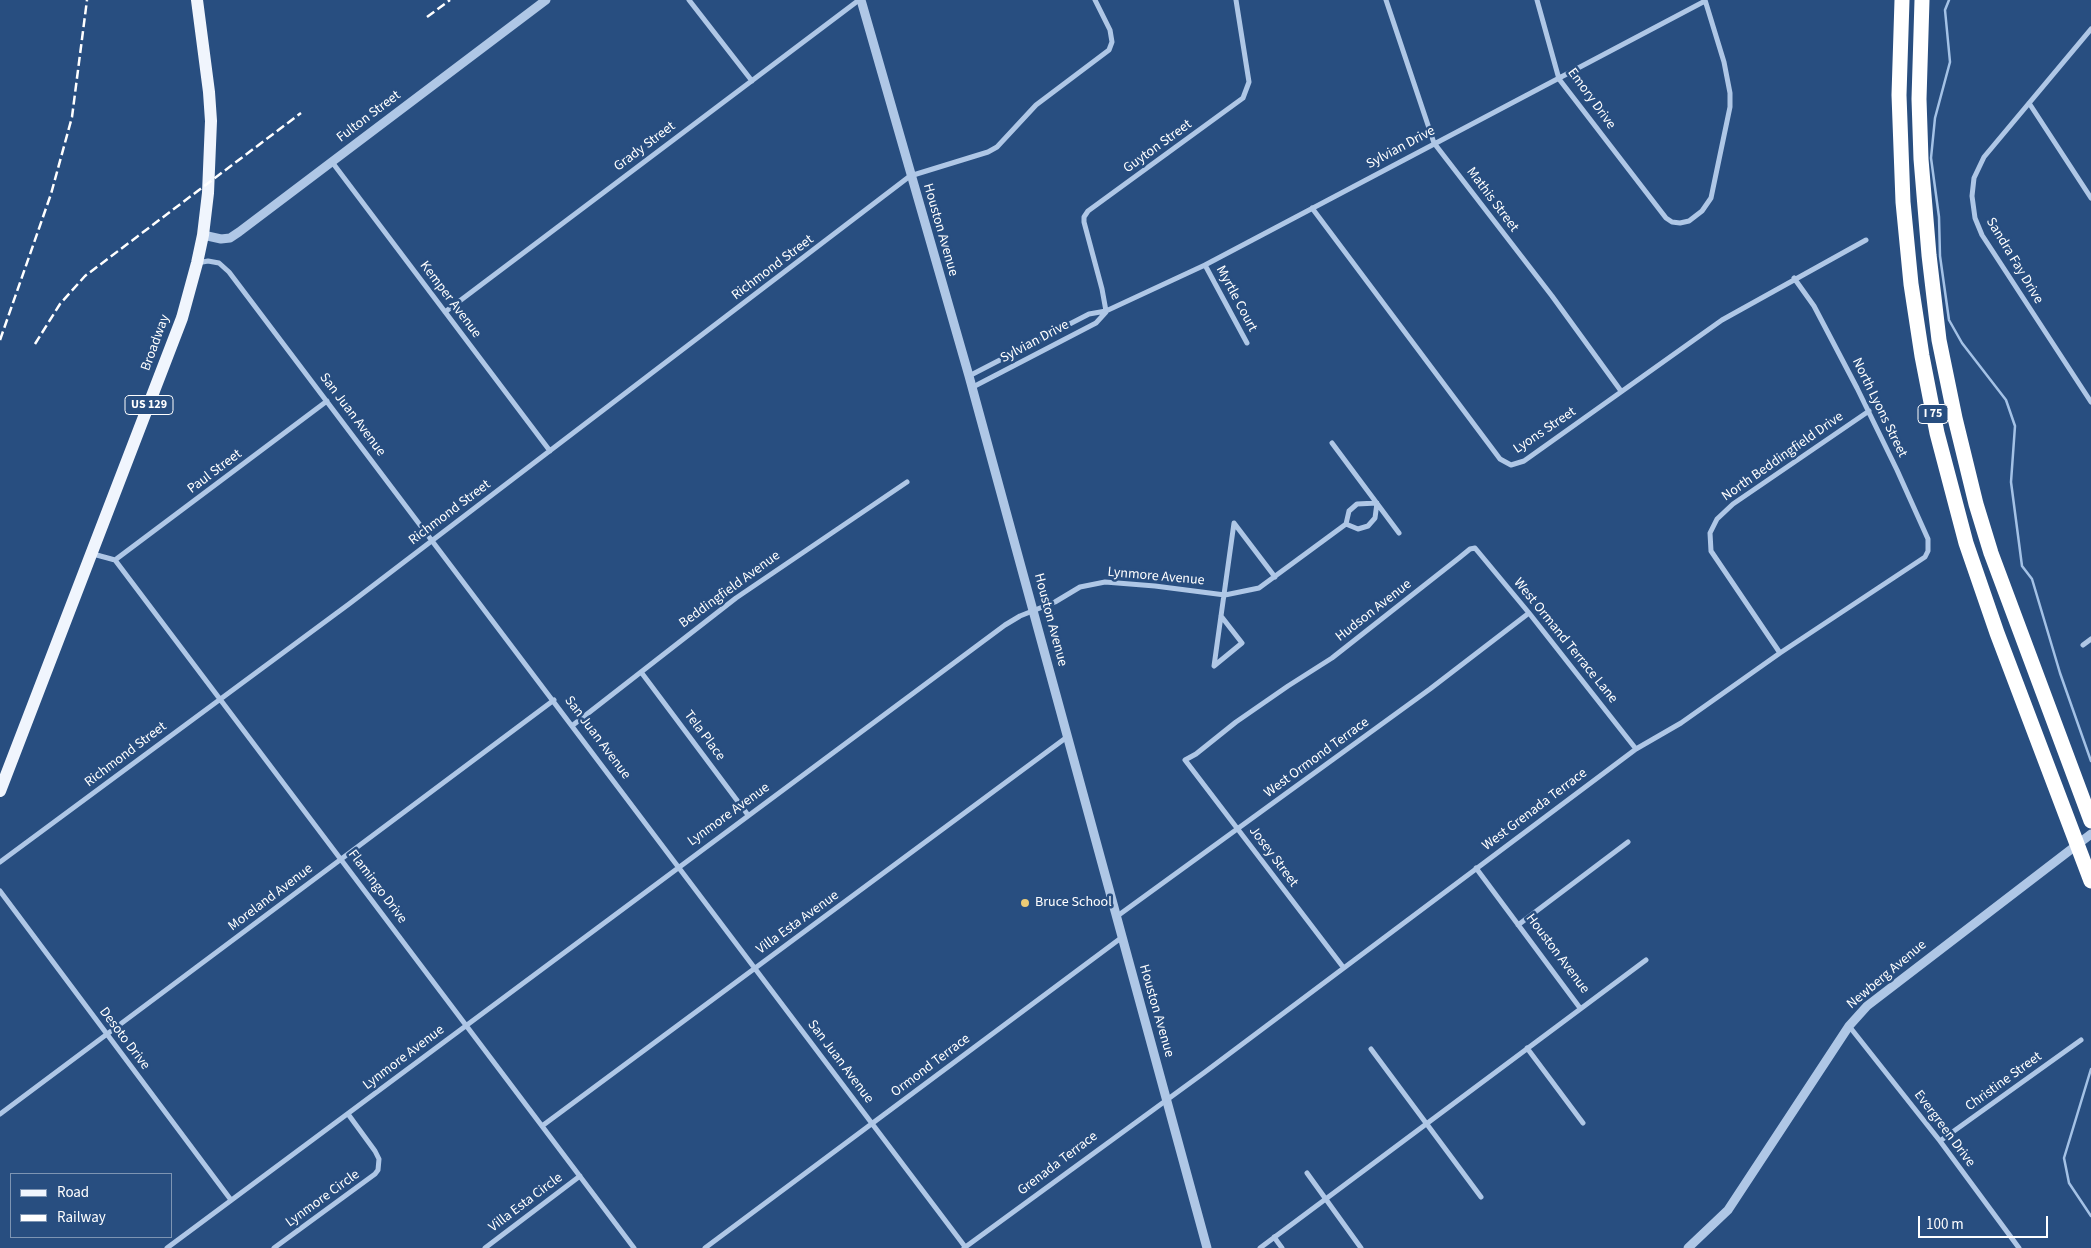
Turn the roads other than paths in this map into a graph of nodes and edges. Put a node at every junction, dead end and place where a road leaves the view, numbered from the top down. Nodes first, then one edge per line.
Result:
1 (197, 0) edge
2 (546, 0) edge
3 (689, 0) edge
4 (860, 0) edge
5 (1095, 0) edge
6 (1236, 0) edge
7 (1386, 0) edge
8 (1537, 0) edge
9 (1902, 0) edge
10 (1922, 0) edge
11 (1705, 1) edge
12 (2091, 29) edge
13 (1559, 79) junction
14 (752, 81) junction
15 (2029, 103) junction
16 (1434, 143) junction
17 (332, 162) junction
18 (910, 176) junction
19 (2091, 198) edge
20 (1312, 208) junction
21 (203, 235) junction
22 (1866, 240) dead end
23 (197, 262) junction
24 (1205, 265) junction
25 (1794, 278) junction
26 (1106, 311) junction
27 (445, 312) junction
28 (1247, 343) dead end
29 (969, 376) junction
30 (972, 388) junction
31 (1621, 391) junction
32 (327, 401) junction
33 (2091, 402) edge
34 (1869, 411) junction
35 (1332, 442) dead end
36 (550, 451) junction
37 (907, 482) dead end
38 (1377, 503) junction
39 (1346, 524) junction
40 (1399, 533) dead end
41 (433, 540) junction
42 (1475, 548) joint
43 (1927, 553) joint
44 (91, 554) junction
45 (115, 560) junction
46 (1275, 577) junction
47 (1224, 595) junction
48 (1034, 611) junction
49 (1530, 613) junction
50 (1221, 616) junction
51 (2091, 640) edge
52 (2083, 645) dead end
53 (1780, 653) junction
54 (641, 672) junction
55 (220, 699) junction
56 (554, 700) junction
57 (573, 725) junction
58 (1067, 737) junction
59 (1636, 749) junction
60 (1185, 760) joint
61 (0, 791) edge
62 (748, 815) junction
63 (2091, 821) edge
64 (1238, 829) junction
65 (2091, 834) edge
66 (1628, 842) dead end
67 (342, 859) junction
68 (0, 861) edge
69 (679, 866) junction
70 (1476, 868) junction
71 (2091, 880) edge
72 (0, 892) edge
73 (1116, 918) junction
74 (1518, 926) junction
75 (1121, 938) junction
76 (1646, 960) dead end
77 (1343, 967) junction
78 (755, 968) junction
79 (1580, 1008) junction
80 (466, 1025) junction
81 (1849, 1026) junction
82 (107, 1034) junction
83 (2080, 1040) dead end
84 (1527, 1048) junction
85 (1371, 1049) dead end
86 (1166, 1098) junction
87 (0, 1114) edge
88 (348, 1114) junction
89 (872, 1123) junction
90 (1583, 1123) dead end
91 (1426, 1124) junction
92 (542, 1126) junction
93 (1940, 1141) junction
94 (1307, 1173) dead end
95 (580, 1176) junction
96 (1481, 1197) dead end
97 (1325, 1199) junction
98 (231, 1200) junction
99 (1274, 1237) junction
100 (167, 1248) edge
101 (274, 1248) edge
102 (485, 1248) edge
103 (634, 1248) edge
104 (705, 1248) edge
105 (965, 1248) edge
106 (1207, 1248) edge
107 (1260, 1248) edge
108 (1282, 1248) edge
109 (1361, 1248) edge
110 (1688, 1248) edge
111 (2019, 1248) edge

1 - 21 main road, Broadway / US 129
2 - 17 street, Fulton Street
3 - 14 street
4 - 14 street, Grady Street
4 - 18 street, Houston Avenue
5 - 18 street, Richmond Street
6 - 26 street, Guyton Street
7 - 16 street, Mathis Street
8 - 13 street, Emory Drive
9 - 71 highway, I 75
10 - 63 highway, I 75
11 - 13 street, Sylvian Drive
11 - 13 street, Emory Drive
12 - 15 street, Sandra Fay Drive
13 - 16 street, Sylvian Drive
14 - 27 street, Grady Street
15 - 19 street
15 - 33 street, Sandra Fay Drive
16 - 20 street, Sylvian Drive
16 - 31 street, Mathis Street
17 - 21 street, Fulton Street
17 - 27 street, Kemper Avenue
18 - 29 street, Houston Avenue
18 - 36 street, Richmond Street
20 - 24 street, Sylvian Drive
20 - 31 street, Lyons Street
21 - 23 main road, Broadway / US 129
22 - 25 street, Lyons Street
23 - 32 street, San Juan Avenue
23 - 44 main road, Broadway / US 129
24 - 26 street, Sylvian Drive
24 - 28 street, Myrtle Court
25 - 31 street, Lyons Street
25 - 34 street, North Lyons Street
26 - 29 street, Sylvian Drive
26 - 30 street, Sylvian Drive
27 - 36 street, Kemper Avenue
29 - 30 street, Houston Avenue
30 - 48 street, Houston Avenue
32 - 41 street, San Juan Avenue
32 - 45 street, Paul Street
34 - 43 street, North Lyons Street
34 - 53 street, North Beddingfield Drive
35 - 38 street
36 - 41 street, Richmond Street
37 - 54 street, Beddingfield Avenue
38 - 39 street, Lynmore Avenue
38 - 39 street
38 - 40 street
39 - 46 street, Lynmore Avenue
41 - 55 street, Richmond Street
41 - 56 street, San Juan Avenue
42 - 49 street, West Ormand Terrace Lane
42 - 60 street, Hudson Avenue
43 - 53 street, West Grenada Terrace
44 - 45 street
44 - 61 main road, Broadway / US 129
45 - 55 street, Flamingo Drive
46 - 47 street, Lynmore Avenue
46 - 47 street
47 - 48 street, Lynmore Avenue
47 - 50 street
48 - 58 street, Houston Avenue
48 - 62 street, Lynmore Avenue
49 - 59 street, West Ormand Terrace Lane
49 - 64 street, West Ormond Terrace
50 - 50 street
51 - 52 street
53 - 59 street, West Grenada Terrace
54 - 57 street, Beddingfield Avenue
54 - 62 street, Tela Place
55 - 67 street, Flamingo Drive
55 - 68 street, Richmond Street
56 - 57 street, San Juan Avenue
56 - 67 street, Moreland Avenue
57 - 69 street, San Juan Avenue
58 - 73 street, Houston Avenue
58 - 78 street, Villa Esta Avenue
59 - 70 street, West Grenada Terrace
60 - 64 street, Josey Street
62 - 69 street, Lynmore Avenue
64 - 73 street, West Ormond Terrace
64 - 77 street, Josey Street
65 - 81 street, Newberg Avenue
66 - 74 street
67 - 80 street, Flamingo Drive
67 - 82 street, Moreland Avenue
69 - 78 street, San Juan Avenue
69 - 80 street, Lynmore Avenue
70 - 74 street, Houston Avenue
70 - 77 street, West Grenada Terrace
72 - 82 street, Desoto Drive
73 - 75 street, Houston Avenue
74 - 79 street, Houston Avenue
75 - 86 street, Houston Avenue
75 - 89 street, Ormond Terrace
76 - 79 street, Houston Avenue
77 - 86 street, West Grenada Terrace
78 - 89 street, San Juan Avenue
78 - 92 street, Villa Esta Avenue
79 - 84 street, Houston Avenue
80 - 88 street, Lynmore Avenue
80 - 92 street, Flamingo Drive
81 - 93 street, Evergreen Drive
81 - 110 street, Newberg Avenue
82 - 87 street, Moreland Avenue
82 - 98 street, Desoto Drive
83 - 93 street, Christine Street
84 - 90 street
84 - 91 street, Houston Avenue
85 - 91 street
86 - 105 street, Grenada Terrace
86 - 106 street, Houston Avenue
88 - 98 street, Lynmore Avenue
88 - 101 street, Lynmore Circle
89 - 104 street, Ormond Terrace
89 - 105 street, San Juan Avenue
91 - 96 street
91 - 97 street, Houston Avenue
92 - 95 street, Flamingo Drive
93 - 111 street, Evergreen Drive
94 - 97 street
95 - 102 street, Villa Esta Circle
95 - 103 street, Flamingo Drive
97 - 99 street, Houston Avenue
97 - 109 street
98 - 100 street, Lynmore Avenue
99 - 107 street, Houston Avenue
99 - 108 street

